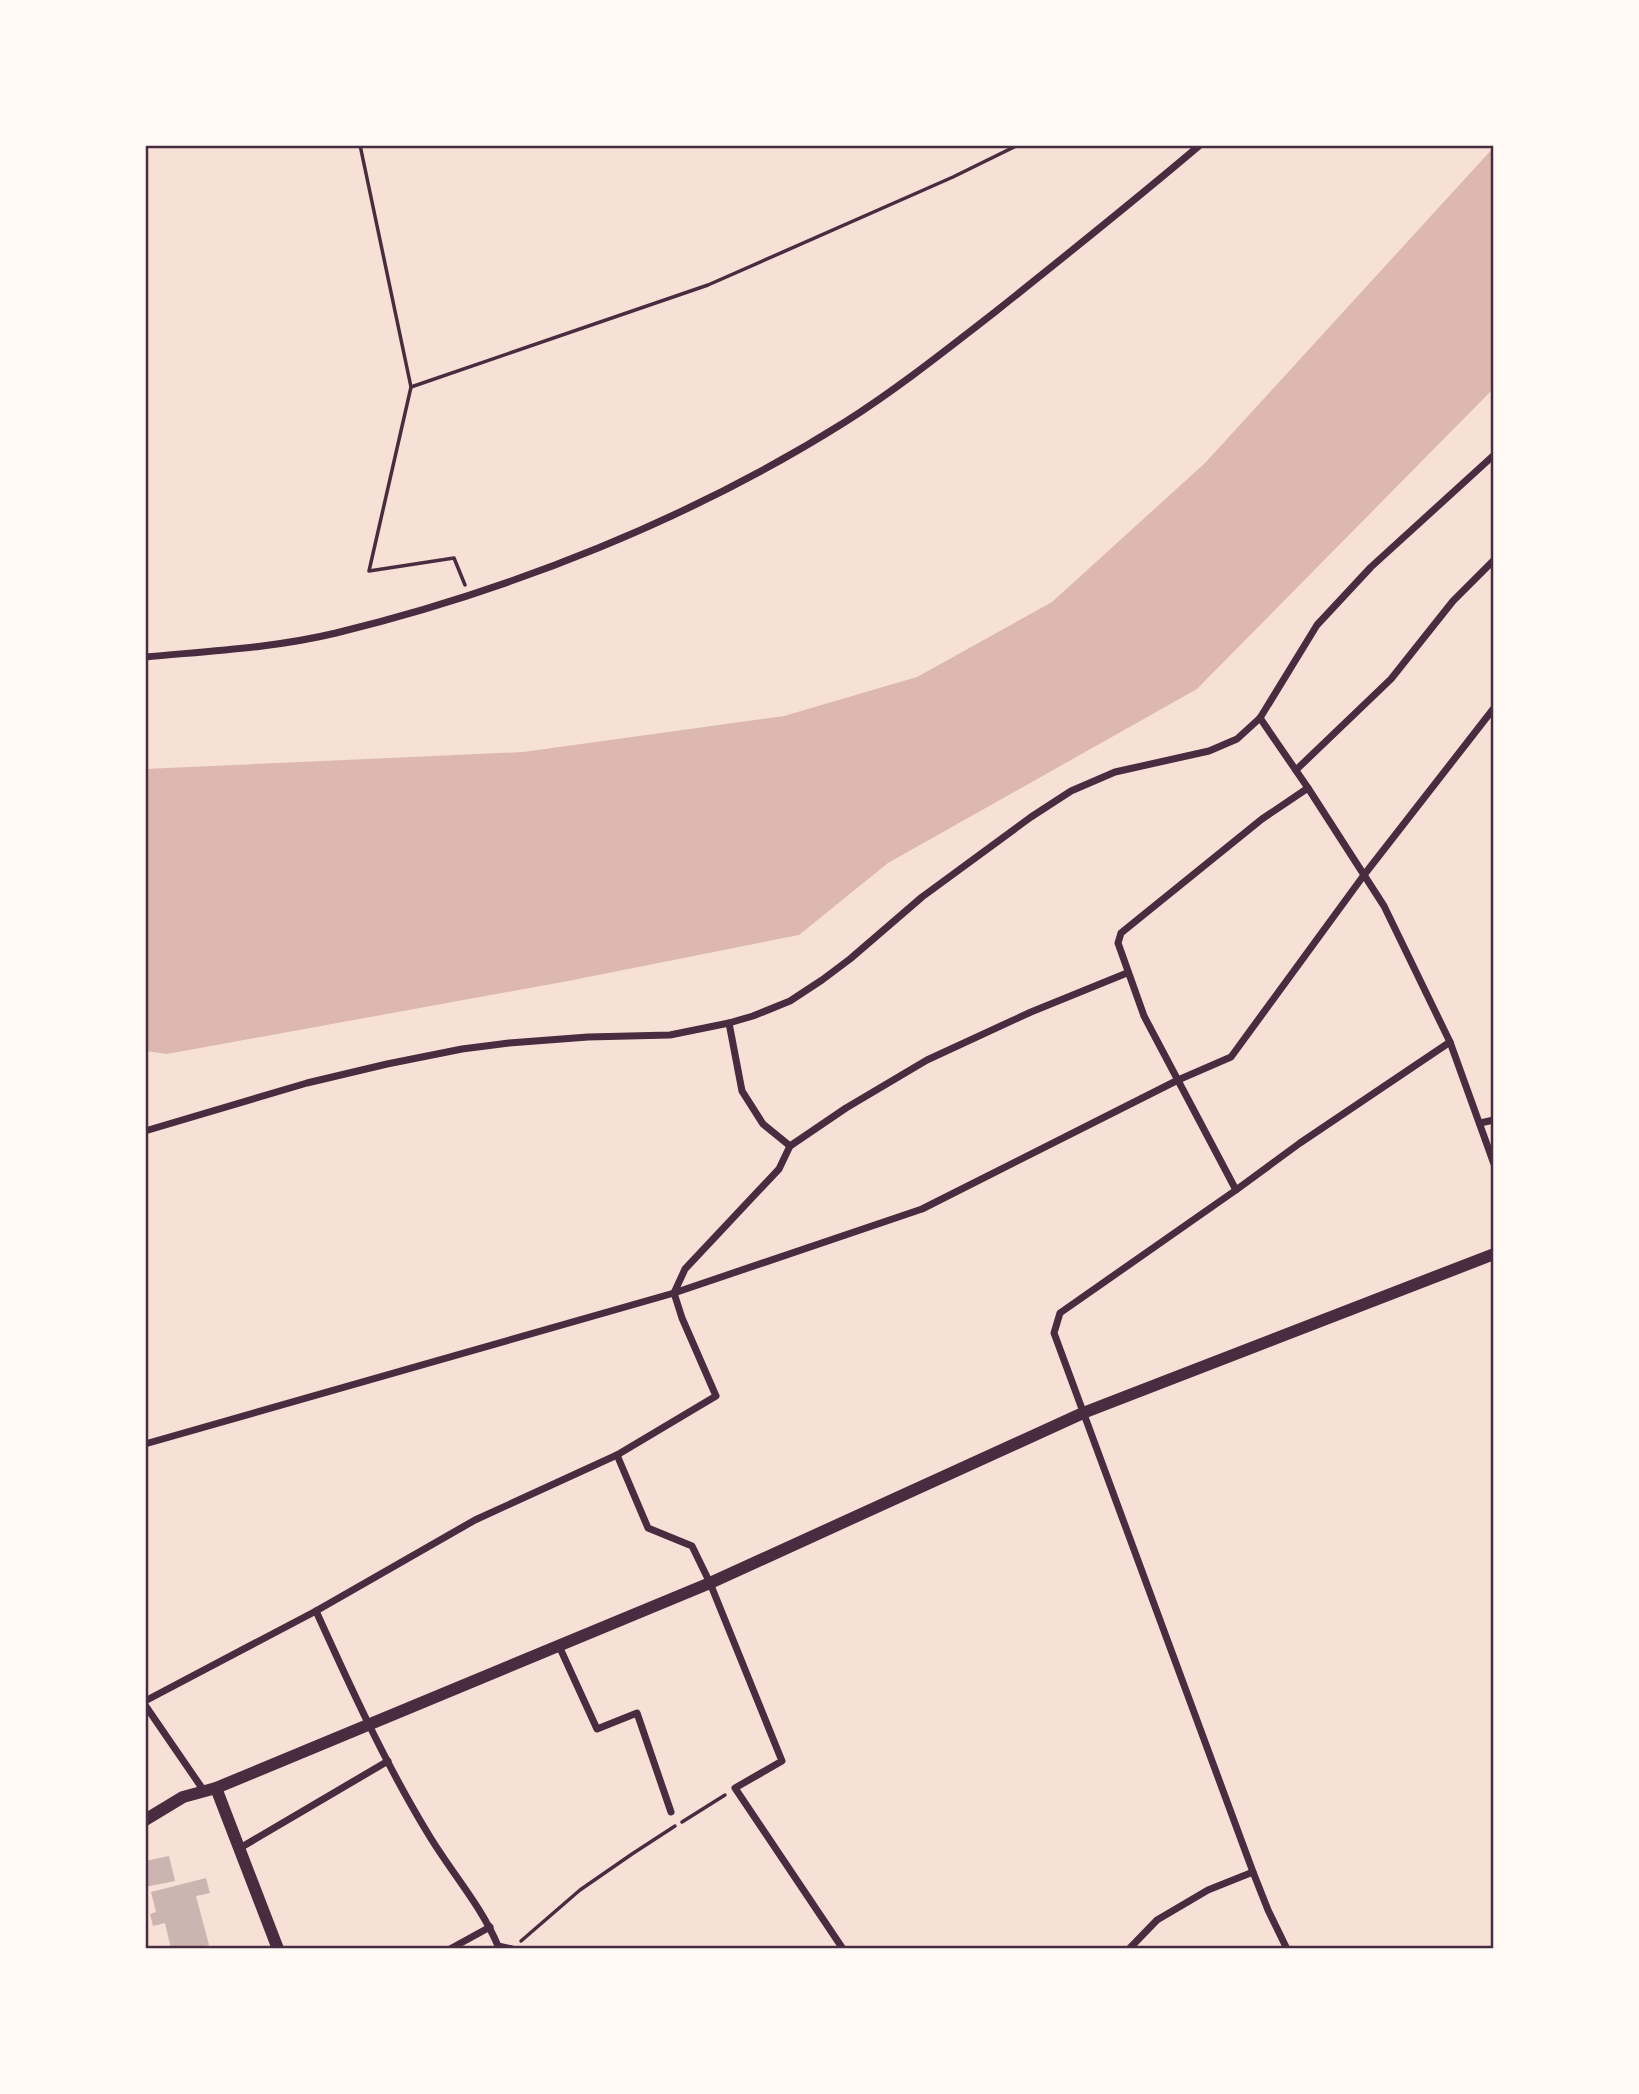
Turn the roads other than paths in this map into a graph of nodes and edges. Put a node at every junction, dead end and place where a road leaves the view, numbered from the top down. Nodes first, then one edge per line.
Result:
1 (1200, 145) edge
2 (1494, 455) edge
3 (1494, 560) edge
4 (145, 657) edge
5 (1494, 708) edge
6 (1260, 718) junction
7 (1296, 769) junction
8 (1308, 788) junction
9 (1364, 875) junction
10 (1128, 973) junction
11 (729, 1023) junction
12 (1450, 1042) junction
13 (1178, 1080) junction
14 (1494, 1120) edge
15 (1480, 1124) junction
16 (145, 1131) edge
17 (790, 1146) junction
18 (1494, 1164) edge
19 (1236, 1190) junction
20 (1494, 1254) edge
21 (674, 1293) junction
22 (1083, 1413) junction
23 (145, 1444) edge
24 (617, 1455) junction
25 (710, 1583) junction
26 (316, 1611) junction
27 (559, 1646) junction
28 (145, 1703) edge
29 (368, 1726) junction
30 (388, 1762) junction
31 (210, 1789) junction
32 (671, 1812) dead end
33 (145, 1820) edge
34 (240, 1848) junction
35 (1253, 1872) junction
36 (490, 1927) junction
37 (451, 1948) edge
38 (278, 1949) edge
39 (512, 1949) edge
40 (843, 1949) edge
41 (1129, 1949) edge
42 (1286, 1949) edge

1 - 4 street
2 - 6 street
3 - 7 street
5 - 9 street
6 - 7 street
6 - 11 street
7 - 8 street
8 - 9 street
8 - 10 street
9 - 12 street
9 - 13 street
10 - 13 street
10 - 17 street
11 - 16 street
11 - 17 street
12 - 15 street
12 - 19 street
13 - 19 street
13 - 21 street
14 - 15 street
15 - 18 street
17 - 21 street
19 - 22 street
20 - 22 street
21 - 23 street
21 - 24 street
22 - 25 street
22 - 35 street
24 - 25 street
24 - 26 street
25 - 27 street
25 - 40 street
26 - 28 street
26 - 29 street
27 - 29 street
27 - 32 street
28 - 31 street
29 - 30 street
29 - 31 street
30 - 34 street
30 - 36 street
31 - 33 street
31 - 34 street
34 - 38 street
35 - 41 street
35 - 42 street
36 - 37 street
36 - 39 street

